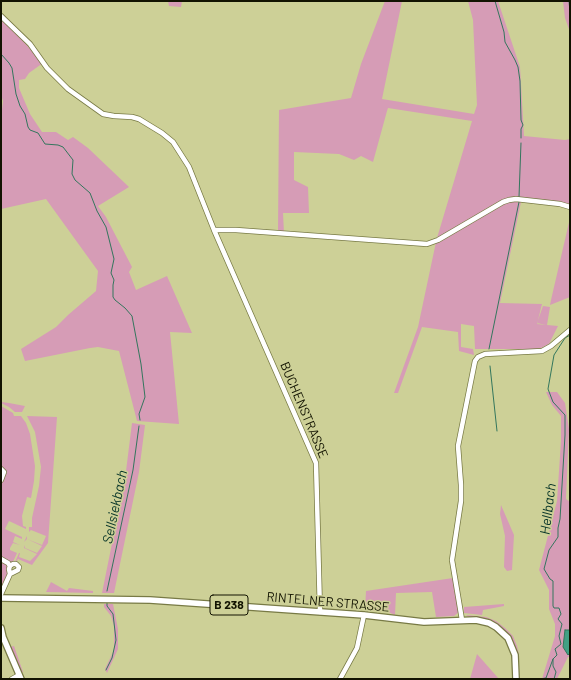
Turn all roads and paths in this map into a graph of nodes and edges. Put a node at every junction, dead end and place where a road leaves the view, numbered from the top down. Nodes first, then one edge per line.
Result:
1 (1, 16) edge
2 (570, 207) edge
3 (214, 230) junction
4 (570, 330) edge
5 (1, 469) edge
6 (1, 480) edge
7 (1, 559) edge
8 (10, 566) junction
9 (10, 574) junction
10 (1, 594) edge
11 (1, 598) edge
12 (320, 612) junction
13 (364, 615) junction
14 (462, 620) junction
15 (1, 628) edge
16 (20, 677) edge
17 (12, 679) edge
18 (340, 679) edge
19 (516, 679) edge

1 - 3 street, BUCHENSTRASSE
2 - 3 street
3 - 12 street, BUCHENSTRASSE
4 - 14 street
5 - 6 street
7 - 8 street
8 - 9 street
8 - 9 street
9 - 10 street
11 - 12 main road, RINTELNER STRASSE / B 238
12 - 13 main road, RINTELNER STRASSE / B 238
13 - 14 main road, RINTELNER STRASSE / B 238
13 - 18 street
14 - 19 main road, RINTELNER STRASSE / B 238
15 - 16 main road
16 - 17 street

